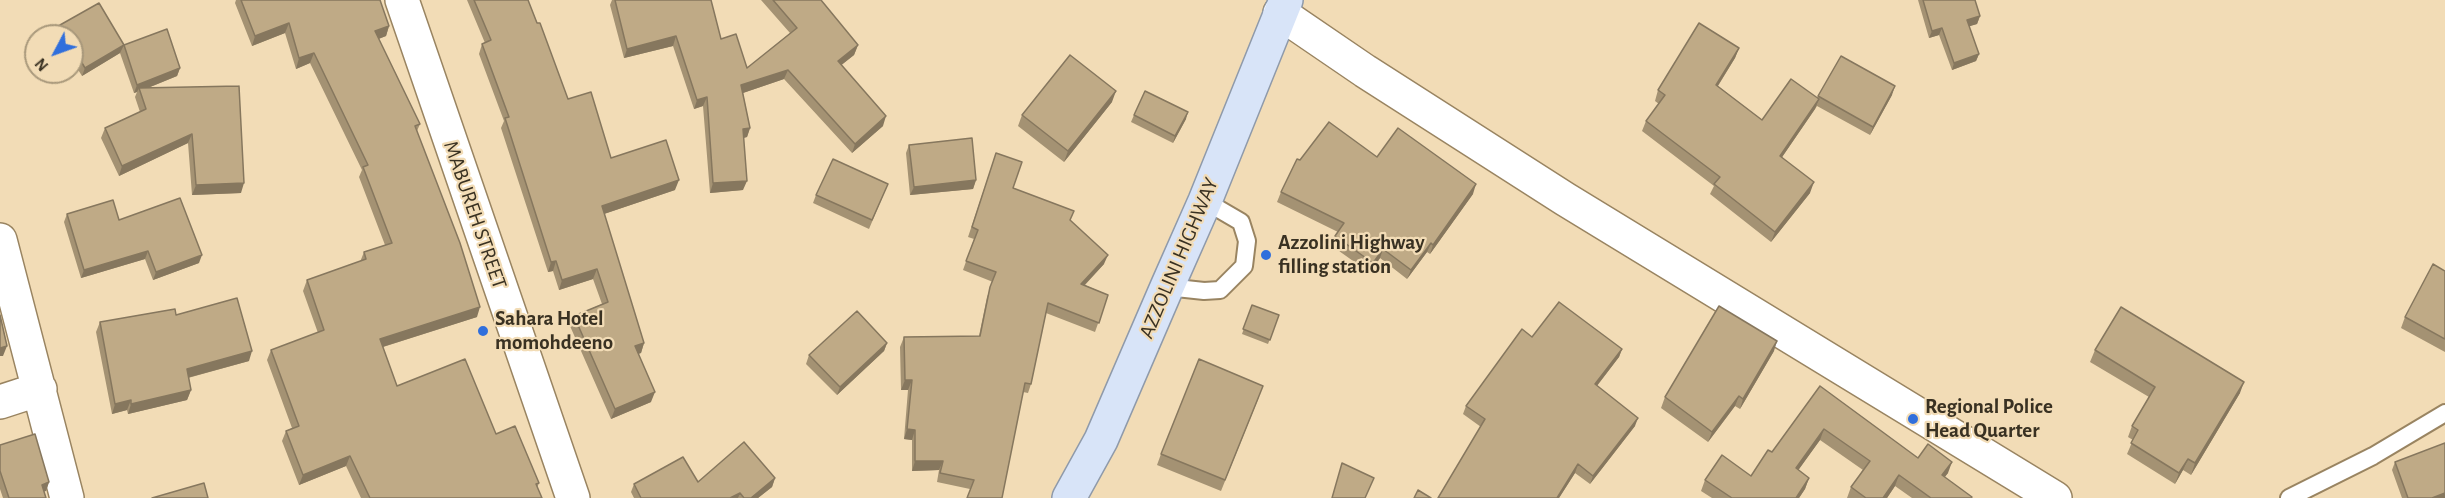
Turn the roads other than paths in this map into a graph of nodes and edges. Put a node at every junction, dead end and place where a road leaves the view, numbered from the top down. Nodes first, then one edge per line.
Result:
1 (402, 0) edge
2 (1283, 7) edge
3 (1205, 201) junction
4 (0, 240) edge
5 (1167, 287) junction
6 (40, 389) junction
7 (0, 402) edge
8 (2445, 413) edge
9 (67, 498) edge
10 (573, 498) edge
11 (1069, 498) edge
12 (2055, 498) edge
13 (2289, 498) edge

1 - 10 street, MABUREH STREET
2 - 3 main road, AZZOLINI HIGHWAY
2 - 12 street
3 - 5 main road, AZZOLINI HIGHWAY
3 - 5 lane
4 - 6 street
5 - 11 main road, AZZOLINI HIGHWAY
6 - 7 street
6 - 9 street
8 - 13 lane

